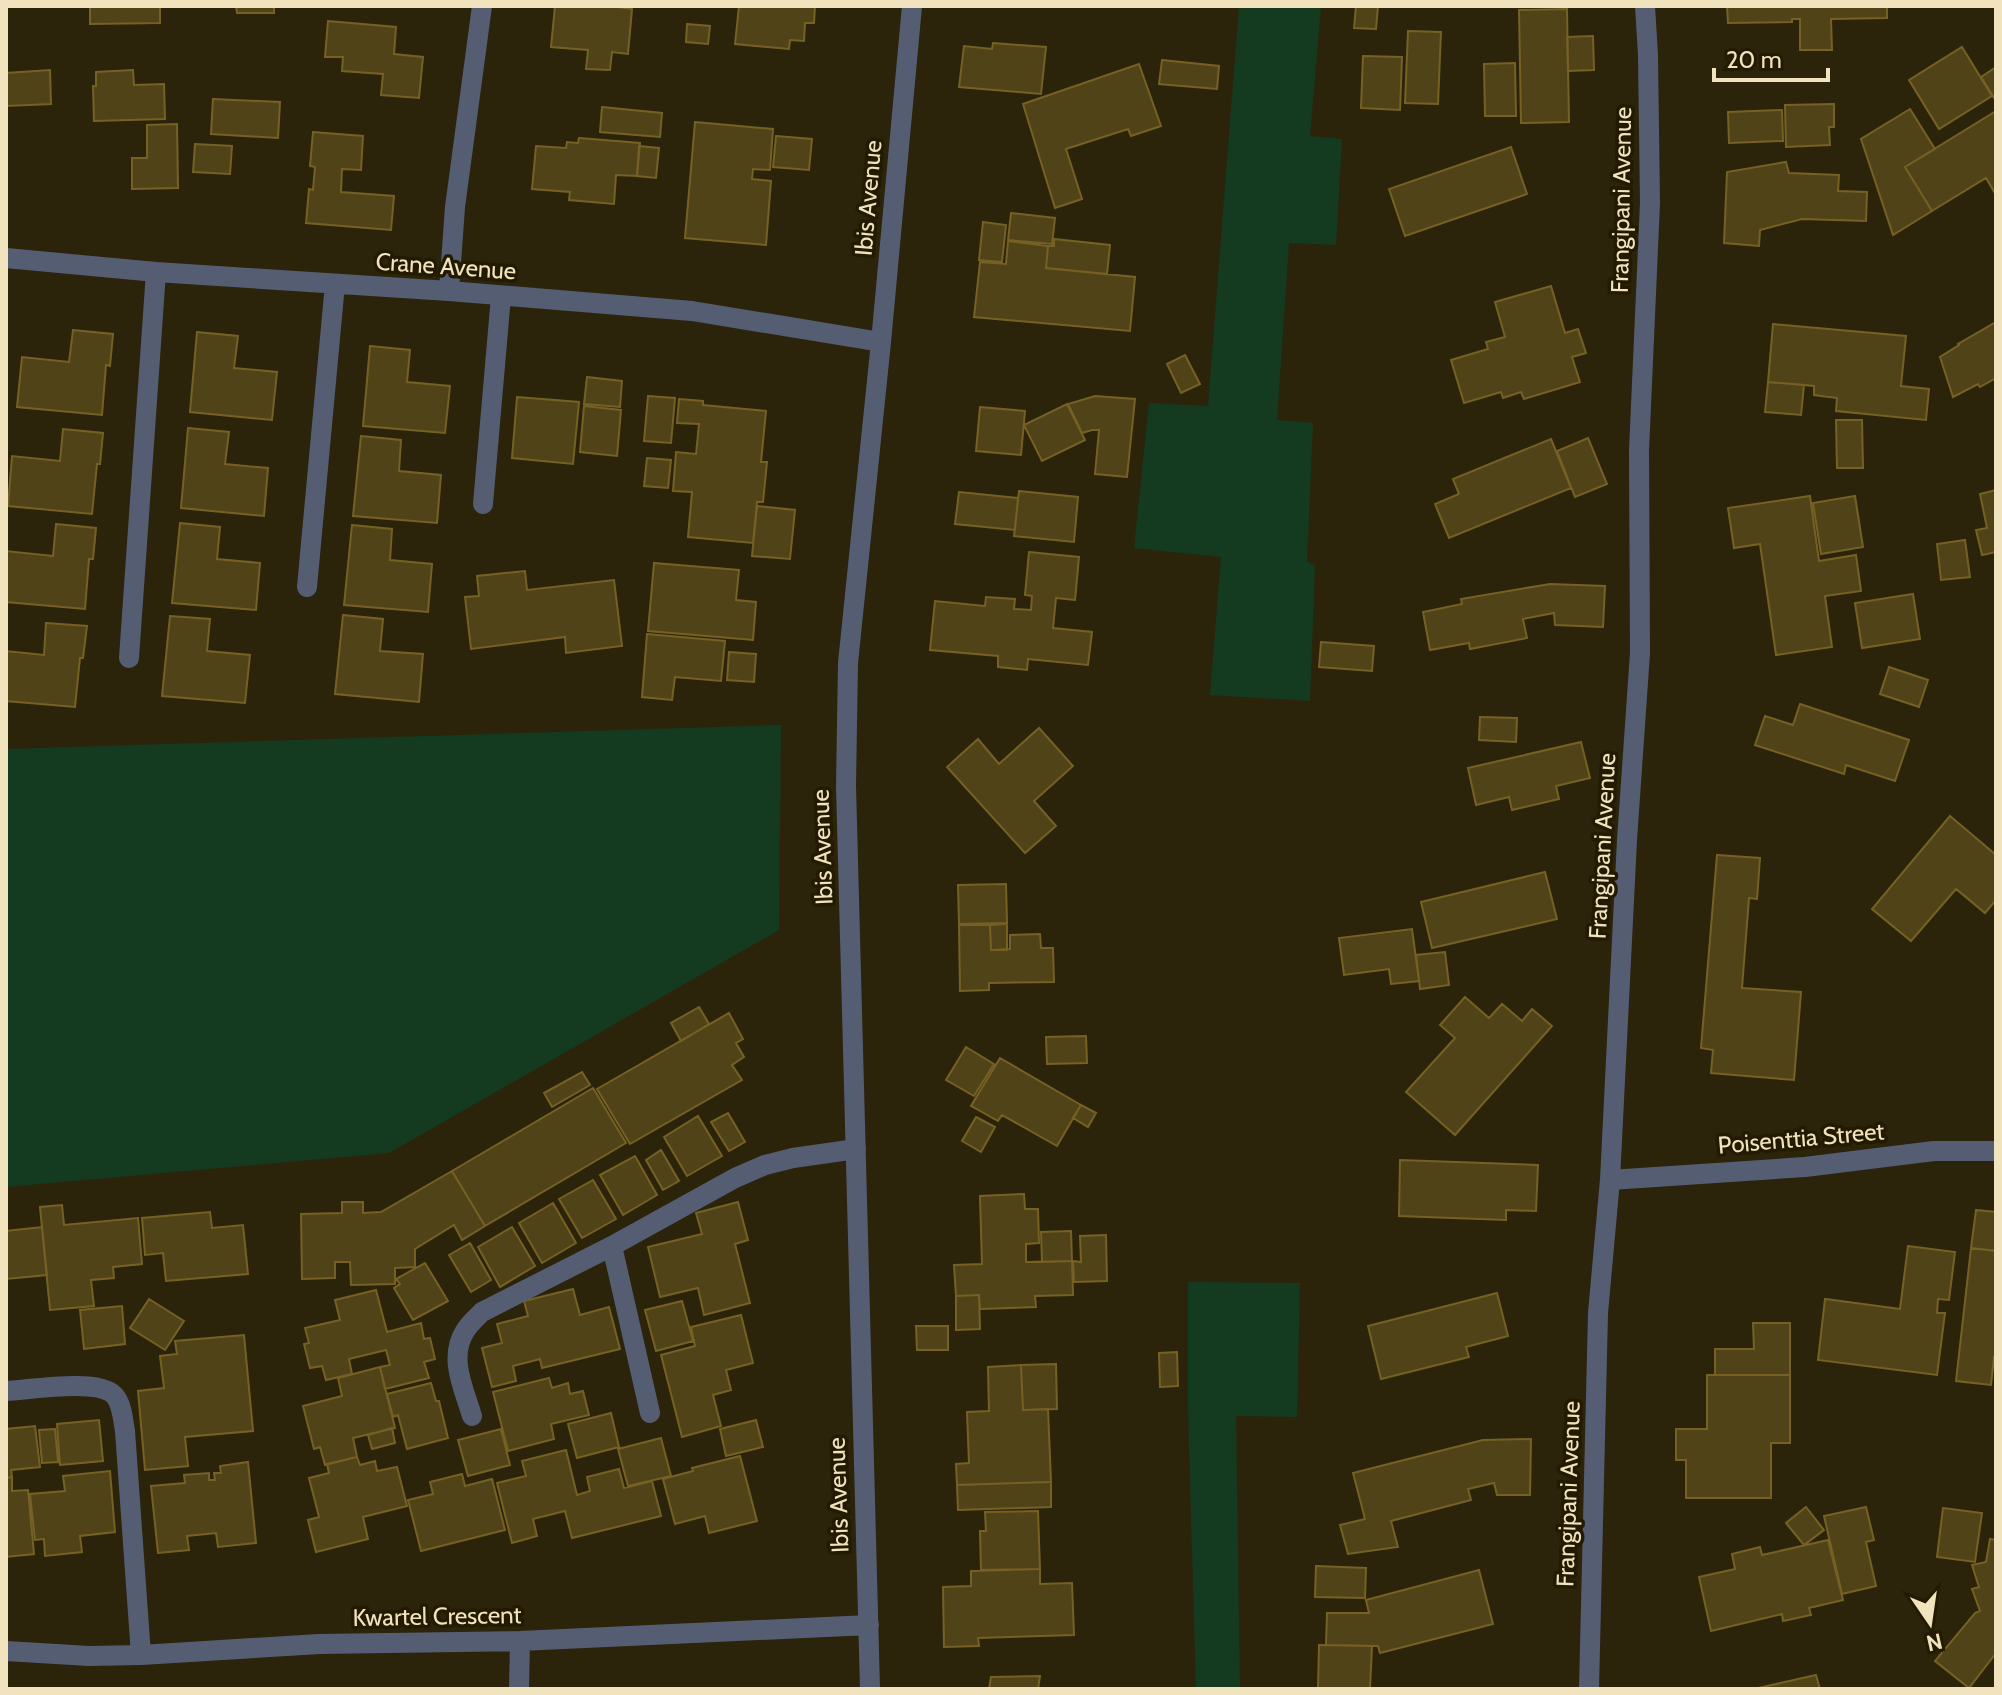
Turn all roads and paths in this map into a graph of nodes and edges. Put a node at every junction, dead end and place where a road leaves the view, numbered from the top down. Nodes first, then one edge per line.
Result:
1 (482, 6) edge
2 (912, 6) edge
3 (1645, 6) edge
4 (6, 258) edge
5 (156, 272) junction
6 (335, 284) junction
7 (449, 291) junction
8 (501, 296) junction
9 (881, 342) junction
10 (483, 504) dead end
11 (307, 587) dead end
12 (129, 658) dead end
13 (856, 1149) junction
14 (1996, 1151) edge
15 (1610, 1180) junction
16 (612, 1246) junction
17 (6, 1391) edge
18 (650, 1413) dead end
19 (472, 1416) dead end
20 (869, 1625) junction
21 (520, 1641) junction
22 (6, 1651) edge
23 (141, 1655) junction
24 (519, 1689) edge
25 (870, 1689) edge
26 (1589, 1689) edge

1 - 7 street
2 - 9 street, Ibis Avenue
3 - 15 street, Frangipani Avenue
4 - 5 street, Crane Avenue
5 - 6 street, Crane Avenue
5 - 12 street
6 - 7 street, Crane Avenue
6 - 11 street
7 - 8 street, Crane Avenue
8 - 9 street, Crane Avenue
8 - 10 street
9 - 13 street, Ibis Avenue
13 - 16 street
13 - 20 street, Ibis Avenue
14 - 15 street, Poisenttia Street
15 - 26 street, Frangipani Avenue
16 - 18 street
16 - 19 street
17 - 23 street
20 - 21 street, Kwartel Crescent
20 - 25 street, Ibis Avenue
21 - 23 street, Kwartel Crescent
21 - 24 street
22 - 23 street, Kwartel Crescent

